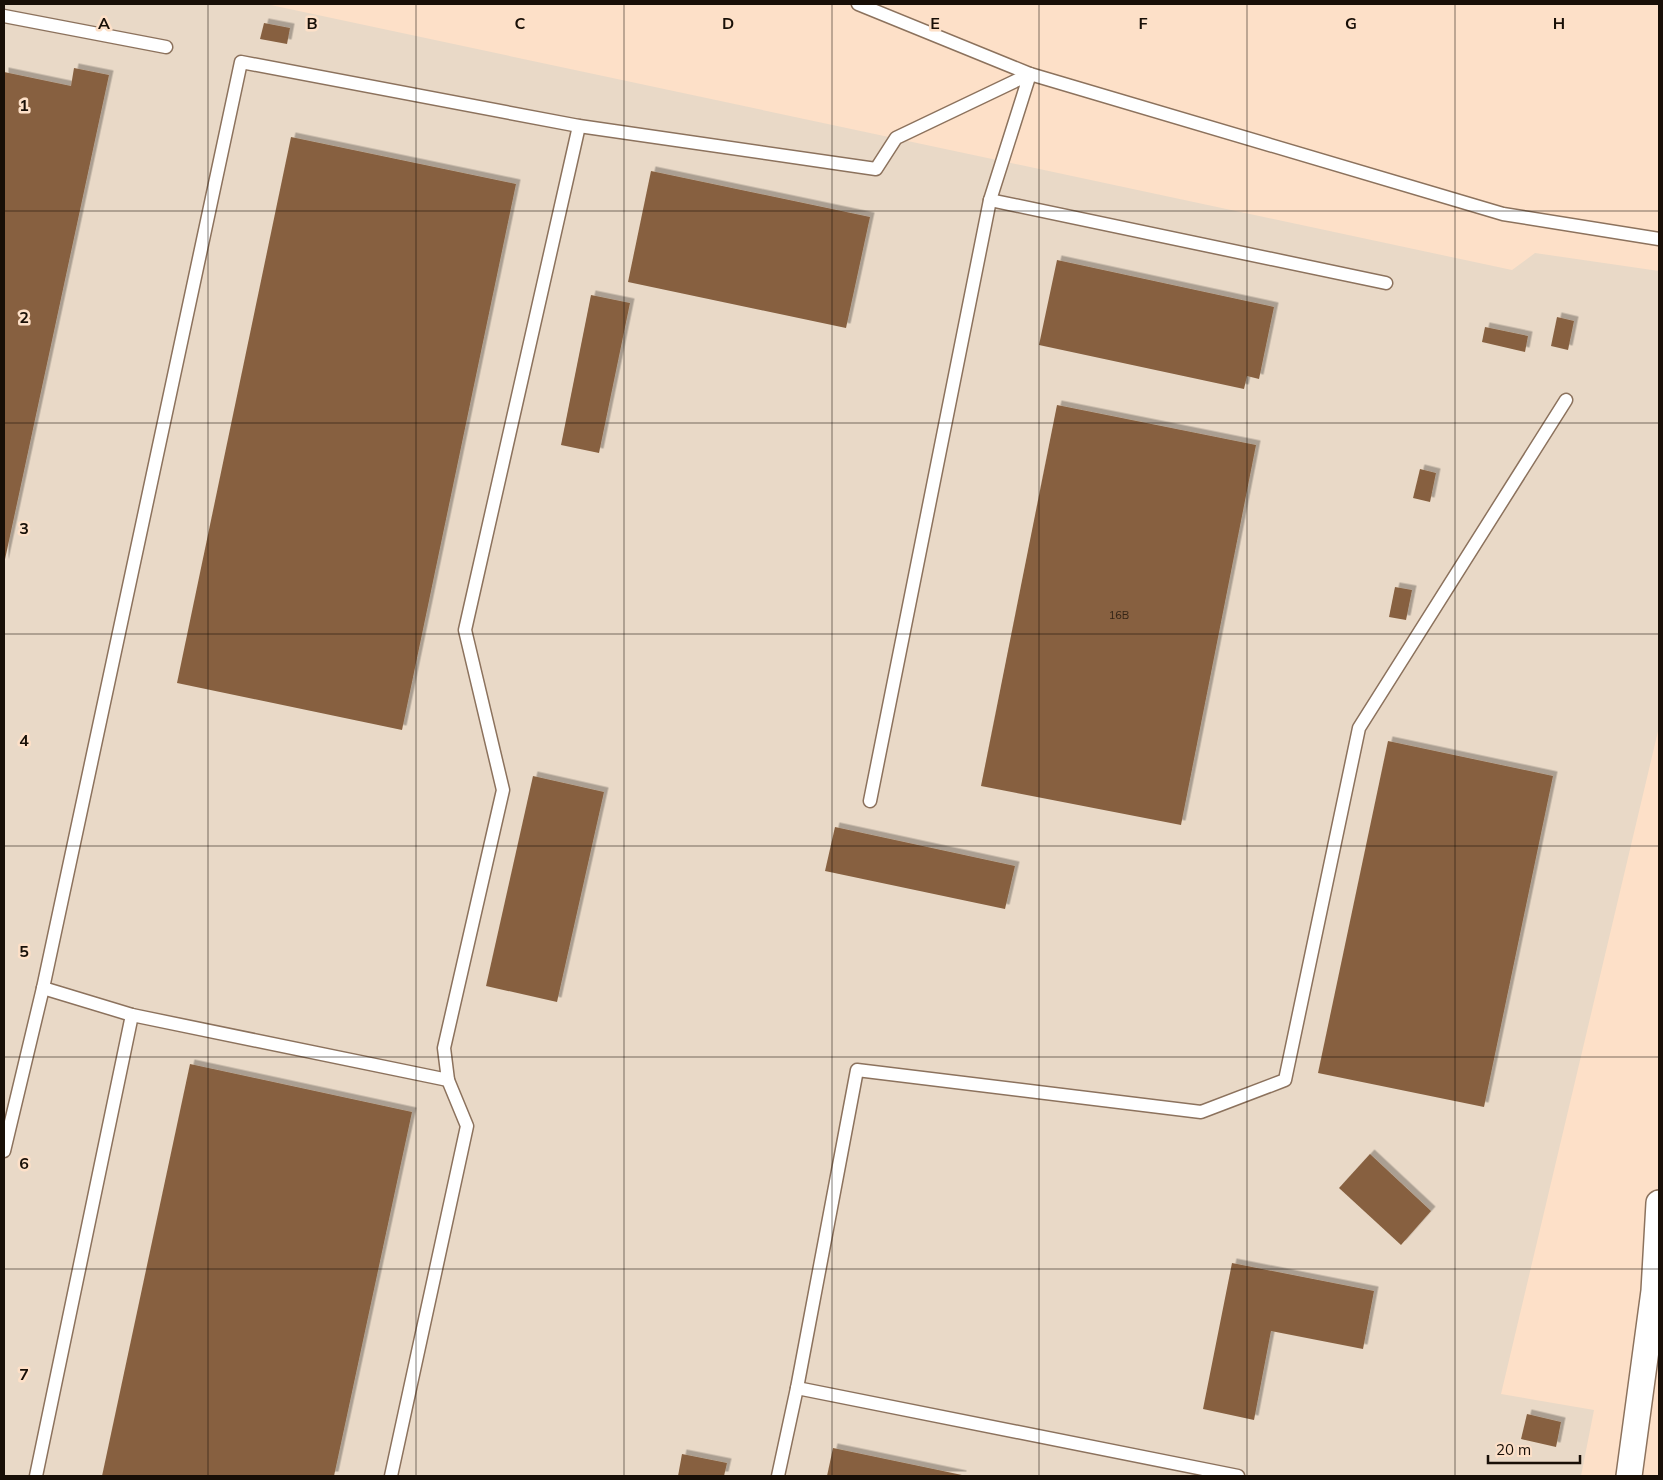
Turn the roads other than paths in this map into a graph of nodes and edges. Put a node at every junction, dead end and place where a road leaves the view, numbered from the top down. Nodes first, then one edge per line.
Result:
1 (858, 4) edge
2 (4, 16) edge
3 (166, 47) dead end
4 (1030, 74) junction
5 (579, 126) junction
6 (990, 200) junction
7 (1659, 239) edge
8 (1386, 283) dead end
9 (1566, 400) dead end
10 (870, 801) dead end
11 (43, 988) junction
12 (132, 1015) junction
13 (448, 1080) junction
14 (4, 1151) edge
15 (1659, 1202) edge
16 (1657, 1292) edge
17 (797, 1388) junction
18 (36, 1476) edge
19 (391, 1476) edge
20 (778, 1476) edge
21 (1238, 1476) edge
22 (1630, 1476) edge

1 - 4 lane
2 - 3 lane
4 - 5 lane
4 - 6 lane
4 - 7 lane
5 - 11 lane
5 - 13 lane
6 - 8 lane
6 - 10 lane
9 - 17 lane
11 - 12 lane
11 - 14 lane
12 - 13 lane
12 - 18 lane
13 - 19 lane
15 - 16 street
16 - 22 street
17 - 20 lane
17 - 21 lane

